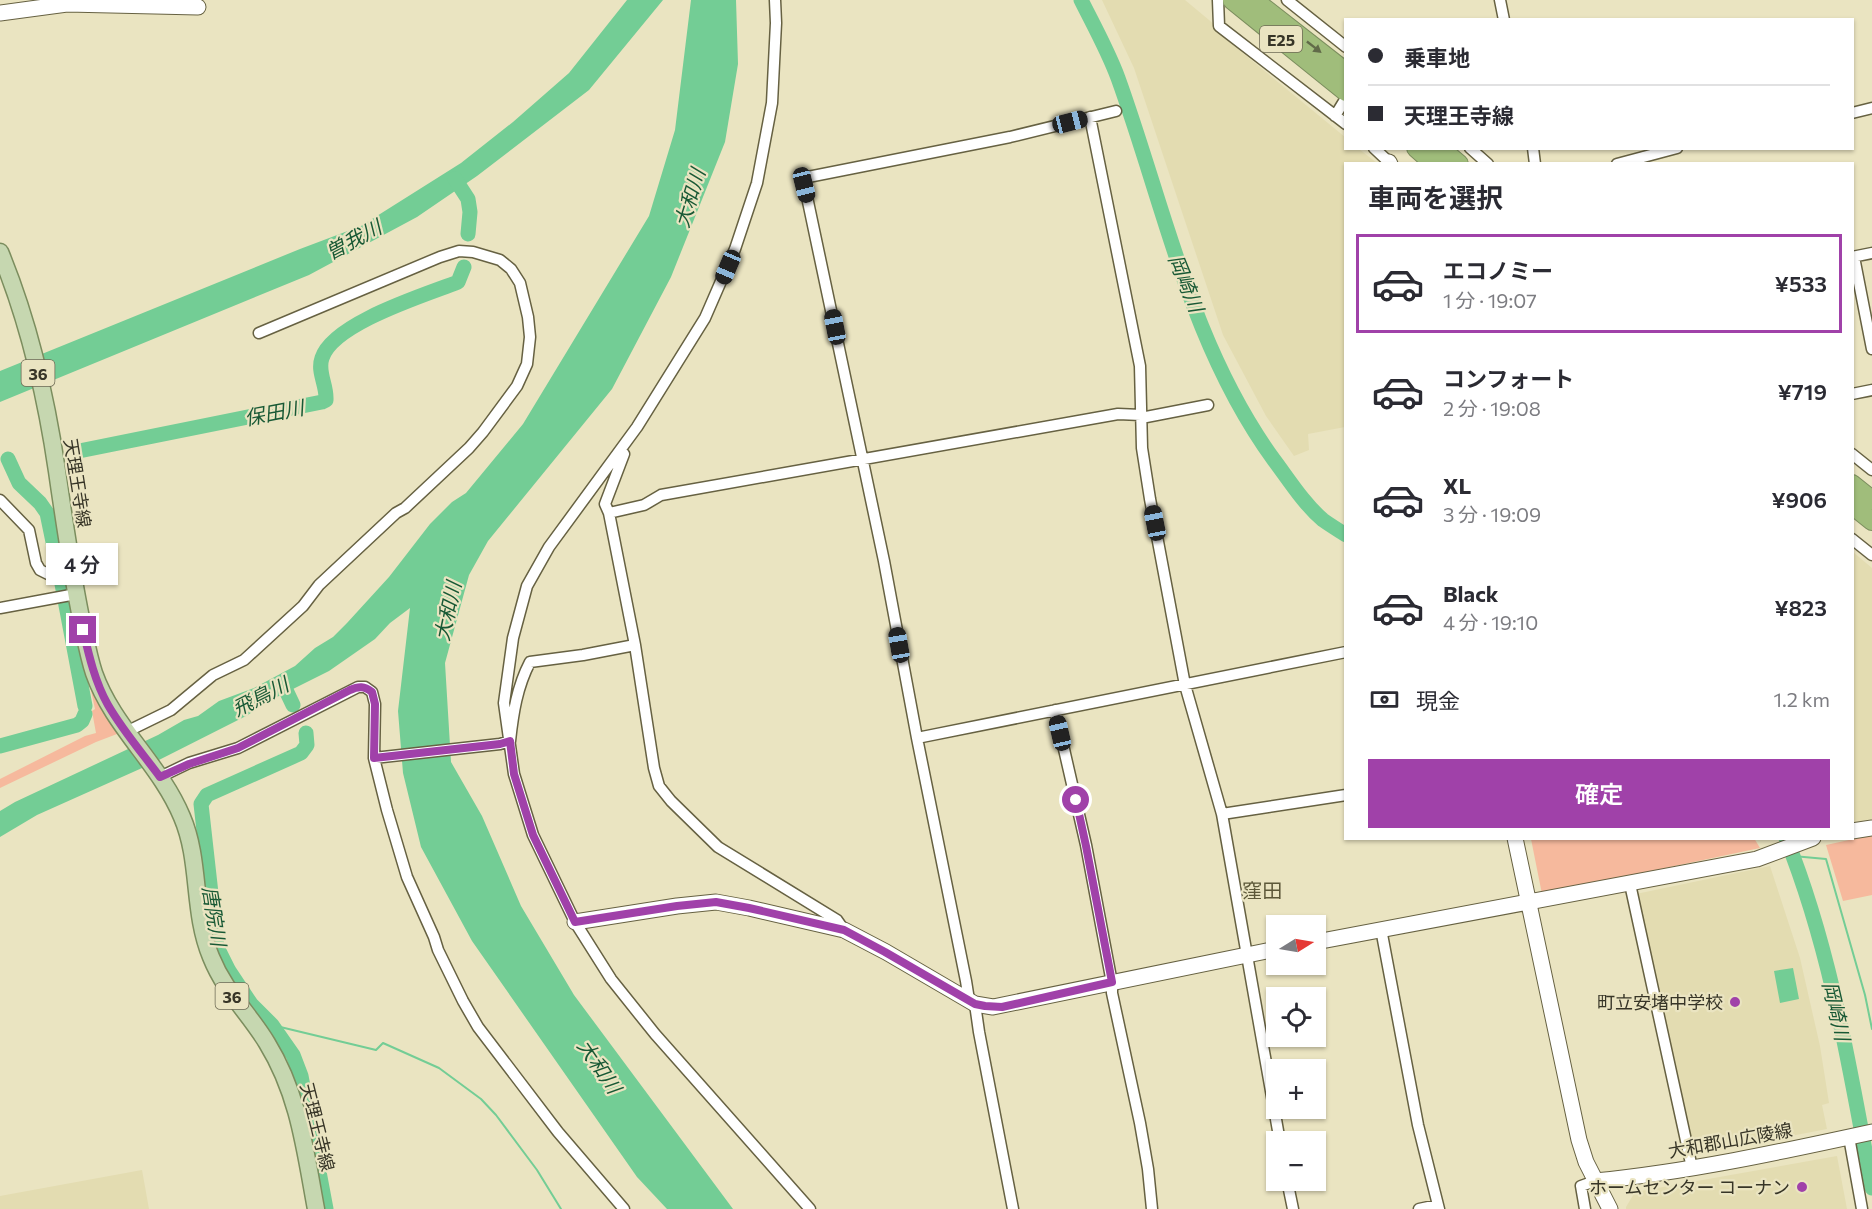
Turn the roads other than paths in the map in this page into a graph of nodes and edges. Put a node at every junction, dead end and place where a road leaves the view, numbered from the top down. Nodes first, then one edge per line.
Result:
1 (775, 0) edge
2 (1218, 0) edge
3 (1232, 0) edge
4 (1254, 0) edge
5 (1287, 0) edge
6 (1500, 0) edge
7 (198, 7) dead end
8 (0, 13) edge
9 (1504, 18) edge
10 (1344, 46) edge
11 (1339, 73) edge
12 (1344, 101) edge
13 (1872, 108) edge
14 (1116, 111) dead end
15 (1854, 112) edge
16 (1335, 116) junction
17 (1090, 117) junction
18 (1344, 123) edge
19 (1376, 150) edge
20 (1442, 150) edge
21 (1472, 150) edge
22 (1670, 150) edge
23 (1389, 162) edge
24 (1457, 162) edge
25 (1486, 162) edge
26 (1624, 162) edge
27 (0, 252) edge
28 (1872, 253) edge
29 (1854, 257) edge
30 (1854, 260) edge
31 (1868, 308) edge
32 (259, 333) dead end
33 (1872, 349) edge
34 (1872, 390) edge
35 (1854, 394) edge
36 (1208, 405) dead end
37 (1141, 417) junction
38 (637, 427) junction
39 (1854, 456) edge
40 (862, 458) junction
41 (1872, 470) edge
42 (1854, 486) edge
43 (0, 500) edge
44 (1872, 500) edge
45 (1854, 507) edge
46 (609, 513) junction
47 (1872, 521) edge
48 (1854, 540) edge
49 (1871, 552) edge
50 (72, 571) junction
51 (76, 594) junction
52 (0, 608) edge
53 (635, 645) junction
54 (1344, 652) edge
55 (1185, 685) junction
56 (1055, 710) junction
57 (127, 733) junction
58 (917, 738) junction
59 (505, 743) junction
60 (374, 758) junction
61 (159, 776) junction
62 (1344, 795) edge
63 (1222, 814) junction
64 (1872, 828) edge
65 (1854, 831) edge
66 (1515, 840) edge
67 (1808, 840) edge
68 (1630, 884) junction
69 (1529, 903) junction
70 (575, 922) junction
71 (1381, 928) junction
72 (844, 930) junction
73 (1326, 940) edge
74 (1266, 951) edge
75 (1246, 955) junction
76 (1112, 982) junction
77 (972, 1002) junction
78 (1278, 1131) edge
79 (1872, 1132) edge
80 (1849, 1137) junction
81 (1692, 1168) junction
82 (1595, 1181) junction
83 (1289, 1191) edge
84 (1438, 1207) edge
85 (316, 1209) edge
86 (624, 1209) edge
87 (810, 1209) edge
88 (1013, 1209) edge
89 (1152, 1209) edge
90 (1293, 1209) edge
91 (1419, 1209) edge
92 (1585, 1209) edge
93 (1610, 1209) edge
94 (1862, 1209) edge

1 - 38 street
2 - 16 street
3 - 11 highway, E25
4 -> 11 highway, E25
5 - 10 street
6 - 9 street
7 - 8 street
12 - 16 street
13 - 15 street
14 - 17 street
16 - 18 street
17 - 37 street
17 - 40 street
19 - 23 street
20 - 24 highway
21 - 25 street
22 - 26 street
27 - 50 main road, 天理王寺線 / 36
28 - 29 street
30 - 31 street
31 - 33 street
32 - 57 street
34 - 35 street
36 - 37 street
37 - 40 street
37 - 55 street
38 - 46 street
38 - 59 street
39 - 41 street
40 - 46 street
40 - 58 street
42 - 44 highway
43 - 50 street
45 - 47 highway
46 - 53 street
48 - 49 street
50 - 51 main road, 天理王寺線 / 36
51 - 52 street
51 - 57 main road, 天理王寺線 / 36
53 - 59 street
53 - 72 street
54 - 55 street
55 - 56 street
55 - 63 street
56 - 58 street
56 - 76 street
57 - 61 main road, 天理王寺線 / 36
58 - 77 street
59 - 60 street
59 - 70 street
60 - 61 street
60 - 86 street
61 - 85 main road, 天理王寺線 / 36
62 - 63 street
63 - 75 street
64 - 65 street
66 - 69 street
67 - 68 street
68 - 69 street
68 - 81 street
69 - 71 street
69 - 82 street
70 - 72 street
70 - 87 street
71 - 73 street
71 - 84 street
72 - 77 street
74 - 75 street
75 - 76 street
75 - 78 street
76 - 77 street
76 - 89 street
77 - 88 street
79 - 80 street, 大和郡山広陵線
80 - 81 street, 大和郡山広陵線
80 - 94 street
81 - 82 street, 大和郡山広陵線
82 - 92 street
82 - 93 street
83 - 90 street
84 - 91 street

